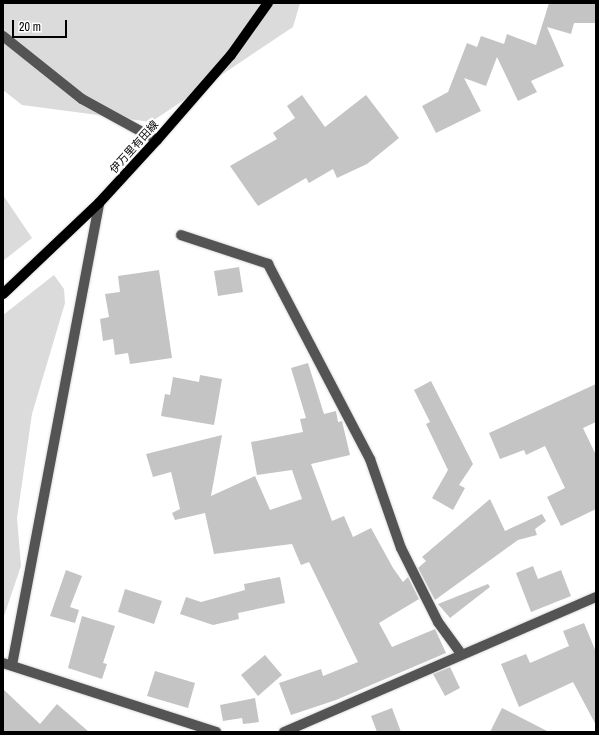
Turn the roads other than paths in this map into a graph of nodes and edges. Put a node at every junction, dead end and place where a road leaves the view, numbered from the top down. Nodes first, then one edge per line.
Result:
1 (268, 3) edge
2 (3, 36) edge
3 (157, 140) junction
4 (99, 203) junction
5 (181, 234) dead end
6 (3, 294) edge
7 (596, 597) edge
8 (461, 654) junction
9 (7, 664) edge
10 (216, 732) edge
11 (284, 732) edge

1 - 3 main road, 伊万里有田線
2 - 3 street
3 - 4 main road, 伊万里有田線
4 - 6 main road, 伊万里有田線
4 - 9 street
5 - 8 street
7 - 8 street
8 - 11 street
9 - 10 street

